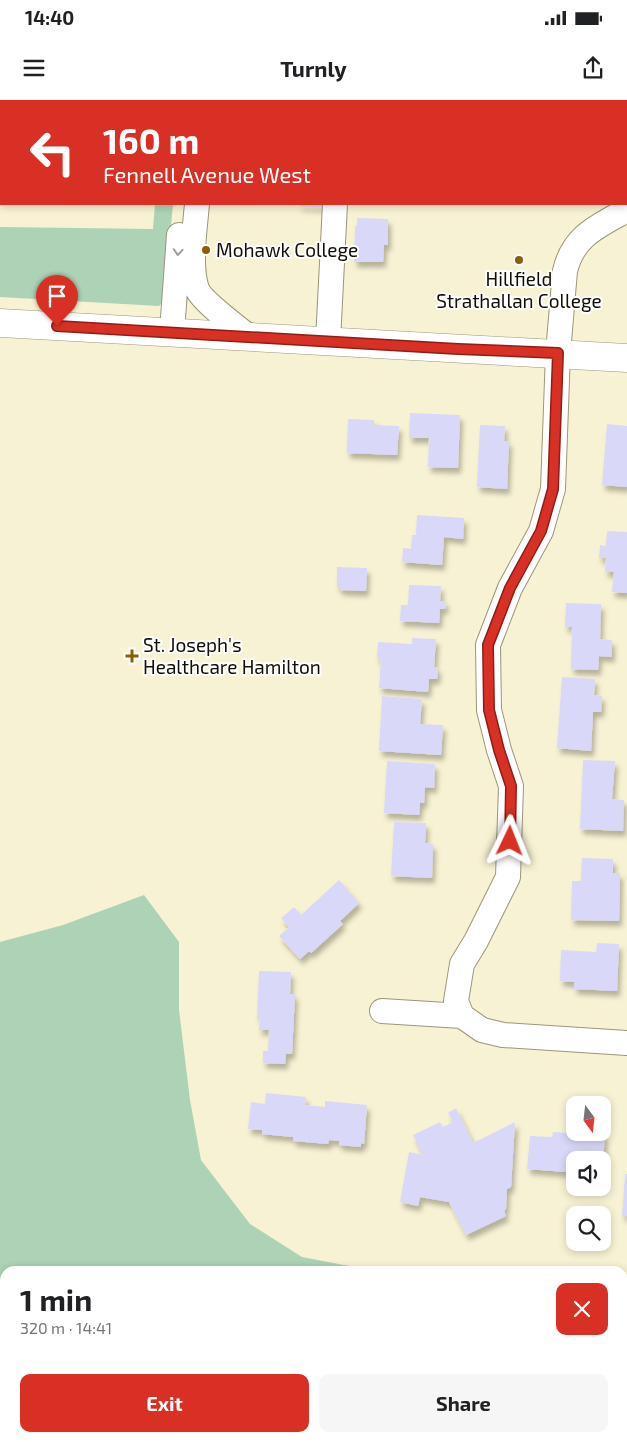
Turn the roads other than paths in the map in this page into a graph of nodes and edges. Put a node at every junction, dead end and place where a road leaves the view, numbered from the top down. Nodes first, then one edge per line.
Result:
1 (181, 205) edge
2 (197, 205) edge
3 (336, 205) edge
4 (627, 210) edge
5 (0, 323) edge
6 (172, 332) junction
7 (248, 336) junction
8 (328, 342) junction
9 (558, 353) junction
10 (627, 358) edge
11 (382, 1011) dead end
12 (462, 1016) junction
13 (627, 1043) edge

1 -> 6 street
2 - 7 street
3 - 8 street
4 - 9 street
5 - 6 main road
6 - 7 main road
7 - 8 main road
8 - 9 main road
9 - 10 main road
9 - 12 street
11 - 12 street
12 - 13 street

